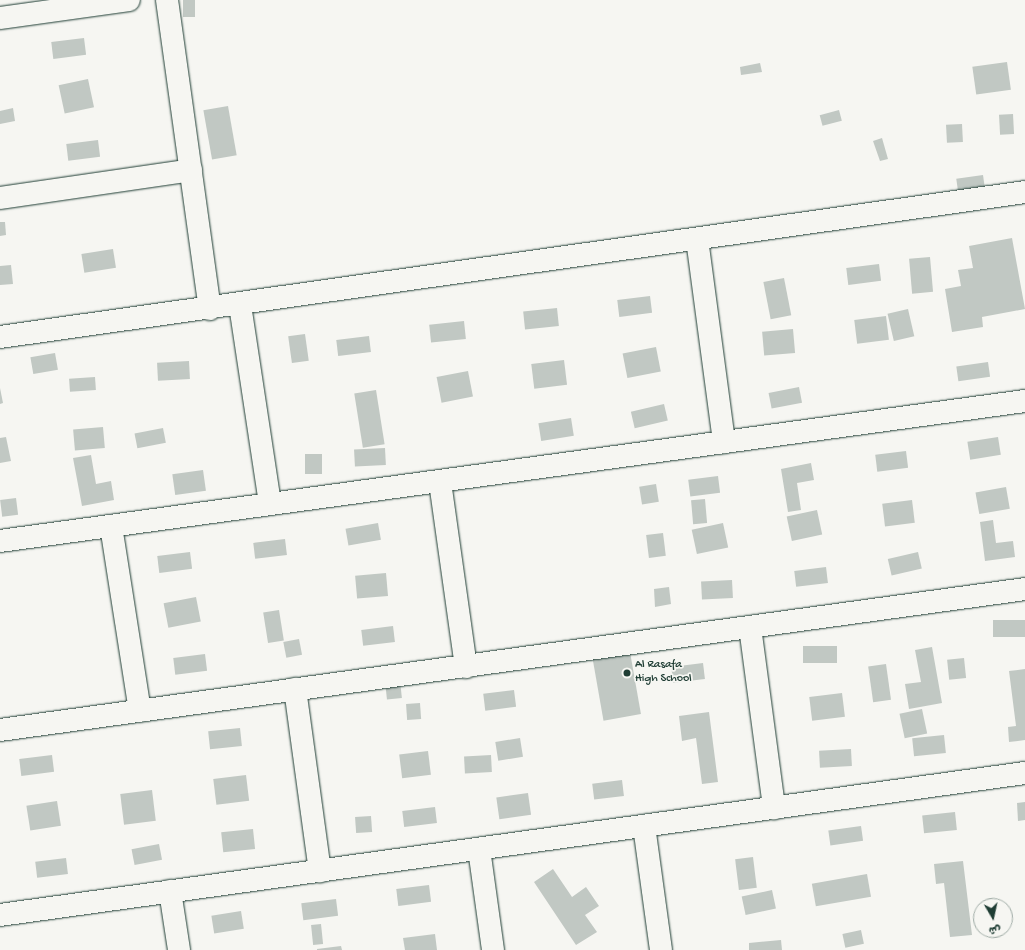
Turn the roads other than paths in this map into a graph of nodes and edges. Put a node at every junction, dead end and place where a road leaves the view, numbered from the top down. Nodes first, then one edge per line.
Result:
1 (129, 0) edge
2 (167, 0) edge
3 (0, 18) edge
4 (191, 170) junction
5 (1025, 192) edge
6 (0, 198) edge
7 (697, 239) junction
8 (240, 305) junction
9 (210, 309) junction
10 (0, 337) edge
11 (1025, 401) edge
12 (724, 442) junction
13 (440, 482) junction
14 (270, 504) junction
15 (111, 526) junction
16 (0, 541) edge
17 (1025, 589) edge
18 (750, 627) junction
19 (466, 667) junction
20 (295, 689) junction
21 (140, 711) junction
22 (0, 730) edge
23 (1025, 773) edge
24 (774, 808) junction
25 (644, 826) junction
26 (479, 849) junction
27 (320, 871) junction
28 (170, 891) junction
29 (0, 915) edge
30 (179, 950) edge
31 (493, 950) edge
32 (661, 950) edge

1 - 3 street
2 - 4 street
4 - 6 street
4 - 9 street
5 - 7 street
7 - 8 street
7 - 12 street
8 - 9 street
8 - 14 street
9 - 10 street
11 - 12 street
12 - 13 street
13 - 14 street
13 - 19 street
14 - 15 street
15 - 16 street
15 - 21 street
17 - 18 street
18 - 19 street
18 - 24 street
19 - 20 street
20 - 21 street
20 - 27 street
21 - 22 street
23 - 24 street
24 - 25 street
25 - 26 street
25 - 32 street
26 - 27 street
26 - 31 street
27 - 28 street
28 - 29 street
28 - 30 street

